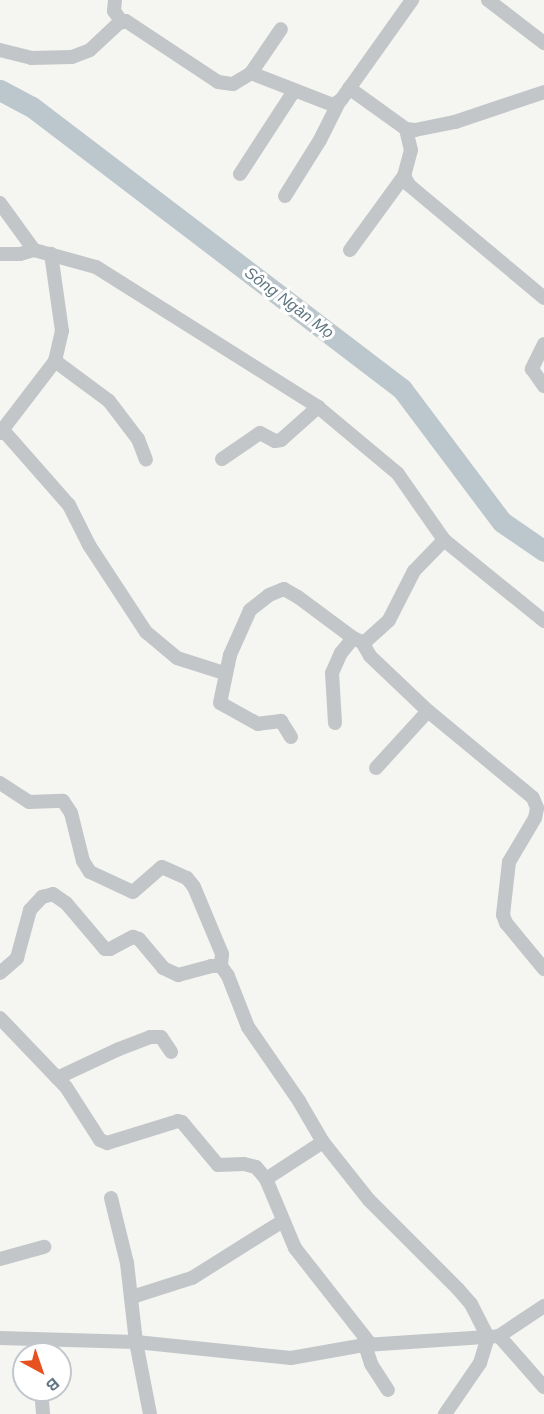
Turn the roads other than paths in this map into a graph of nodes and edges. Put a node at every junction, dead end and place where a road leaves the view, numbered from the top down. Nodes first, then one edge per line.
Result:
1 (115, 0) edge
2 (412, 0) edge
3 (488, 0) edge
4 (122, 22) junction
5 (281, 28) dead end
6 (544, 43) edge
7 (0, 50) edge
8 (251, 73) junction
9 (349, 88) junction
10 (294, 91) junction
11 (544, 92) edge
12 (339, 102) junction
13 (406, 129) junction
14 (240, 174) dead end
15 (404, 176) junction
16 (285, 196) dead end
17 (0, 204) edge
18 (34, 250) junction
19 (350, 250) dead end
20 (0, 254) edge
21 (51, 254) junction
22 (544, 298) edge
23 (544, 344) edge
24 (55, 361) junction
25 (544, 386) edge
26 (318, 407) junction
27 (1, 431) edge
28 (222, 459) dead end
29 (146, 460) dead end
30 (444, 540) junction
31 (544, 621) edge
32 (357, 640) junction
33 (224, 673) junction
34 (428, 711) junction
35 (335, 723) dead end
36 (291, 736) dead end
37 (376, 768) dead end
38 (0, 783) edge
39 (221, 966) junction
40 (544, 969) edge
41 (0, 973) edge
42 (0, 1018) edge
43 (171, 1052) dead end
44 (57, 1078) junction
45 (323, 1143) junction
46 (266, 1179) junction
47 (111, 1198) dead end
48 (283, 1221) junction
49 (44, 1247) dead end
50 (0, 1259) edge
51 (132, 1297) junction
52 (544, 1306) edge
53 (494, 1336) junction
54 (0, 1338) edge
55 (38, 1339) joint
56 (136, 1342) junction
57 (368, 1345) junction
58 (544, 1387) edge
59 (388, 1390) dead end
60 (150, 1414) edge
61 (445, 1414) edge

1 - 4 street
2 - 9 street
3 - 6 street
4 - 7 street
4 - 8 street
5 - 8 street
8 - 10 street
9 - 12 street
9 - 13 street
10 - 12 street
10 - 14 street
11 - 13 street
12 - 16 street
13 - 15 street
15 - 19 street
15 - 22 street
17 - 18 street
18 - 20 street
18 - 21 street
21 - 24 street
21 - 26 street
23 - 25 street
24 - 27 street
24 - 29 street
26 - 28 street
26 - 30 street
27 - 33 street
30 - 31 street
30 - 32 street
32 - 33 street
32 - 34 street
32 - 35 street
33 - 36 street
34 - 37 street
34 - 40 street
38 - 39 street
39 - 41 street
39 - 45 street
42 - 44 street
43 - 44 street
44 - 46 street
45 - 46 street
45 - 53 street
46 - 48 street
47 - 51 street
48 - 51 street
48 - 57 street
49 - 50 street
51 - 56 street
52 - 53 street
53 - 57 street
53 - 58 street
53 - 61 street
54 - 55 street
55 - 56 street
56 - 57 street
56 - 60 street
57 - 59 street

